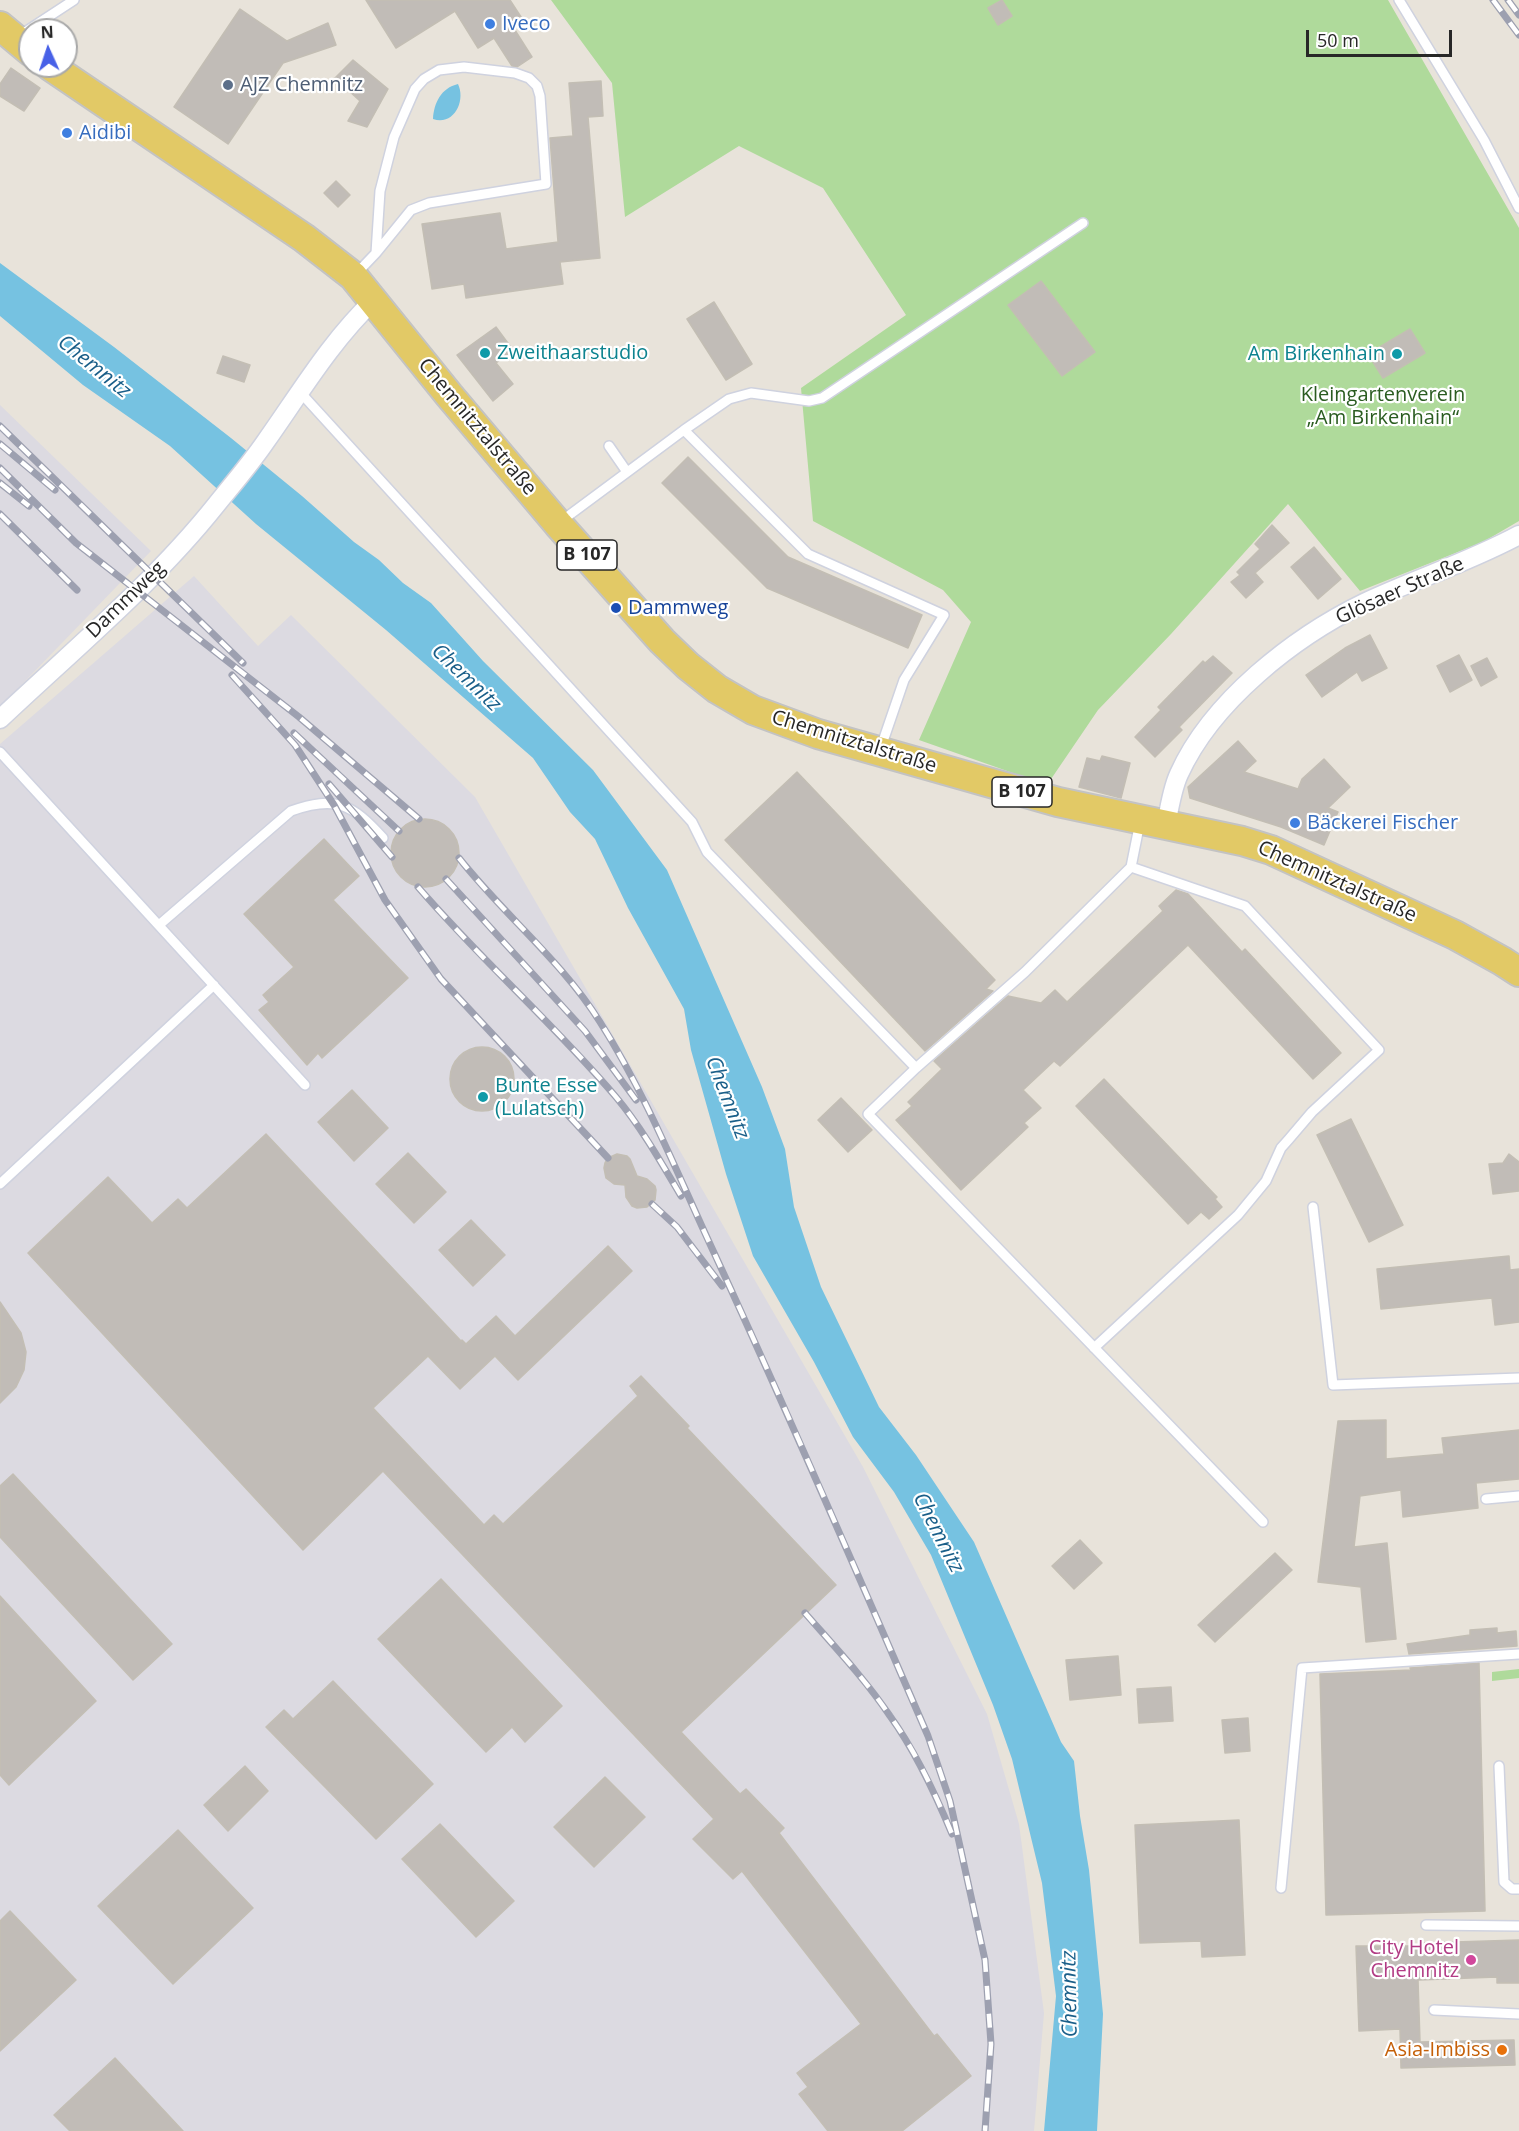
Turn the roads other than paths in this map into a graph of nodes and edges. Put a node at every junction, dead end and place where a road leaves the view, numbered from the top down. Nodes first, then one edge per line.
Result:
1 (74, 0) edge
2 (1400, 0) edge
3 (15, 39) edge
4 (68, 78) edge
5 (1519, 208) edge
6 (1083, 223) dead end
7 (376, 253) junction
8 (353, 276) junction
9 (374, 300) junction
10 (300, 392) junction
11 (684, 430) junction
12 (609, 446) dead end
13 (627, 472) junction
14 (558, 524) junction
15 (1519, 535) edge
16 (0, 719) edge
17 (0, 752) edge
18 (879, 752) junction
19 (1153, 824) junction
20 (382, 838) dead end
21 (1131, 867) junction
22 (159, 925) junction
23 (1519, 972) edge
24 (214, 985) junction
25 (916, 1068) junction
26 (305, 1085) dead end
27 (0, 1184) edge
28 (1313, 1207) dead end
29 (1094, 1348) junction
30 (1519, 1378) edge
31 (1519, 1496) edge
32 (1486, 1499) dead end
33 (1263, 1522) dead end
34 (1519, 1654) edge
35 (1498, 1766) dead end
36 (1281, 1888) dead end
37 (1519, 1889) edge
38 (1426, 1925) dead end
39 (1519, 1926) edge
40 (1434, 2010) dead end
41 (1519, 2014) edge

1 - 3 lane
2 - 5 lane
4 - 8 main road, Chemnitztalstraße / B 107
6 - 11 lane
7 - 7 lane
7 - 8 lane
8 - 9 main road, Chemnitztalstraße / B 107
9 - 10 street, Dammweg
9 - 14 main road, Chemnitztalstraße / B 107
10 - 16 street, Dammweg
10 - 25 lane
11 - 13 lane
11 - 18 lane
12 - 13 lane
13 - 14 lane
14 - 18 main road, Chemnitztalstraße / B 107
15 - 19 street, Glösaer Straße
17 - 22 lane
18 - 19 main road, Chemnitztalstraße / B 107
19 - 21 lane
19 - 23 main road, Chemnitztalstraße / B 107
20 - 22 lane
21 - 25 lane
21 - 29 lane
22 - 24 lane
24 - 26 lane
24 - 27 lane
25 - 29 lane
28 - 30 lane
29 - 33 lane
31 - 32 lane
34 - 36 lane
35 - 37 lane
38 - 39 lane
40 - 41 lane

